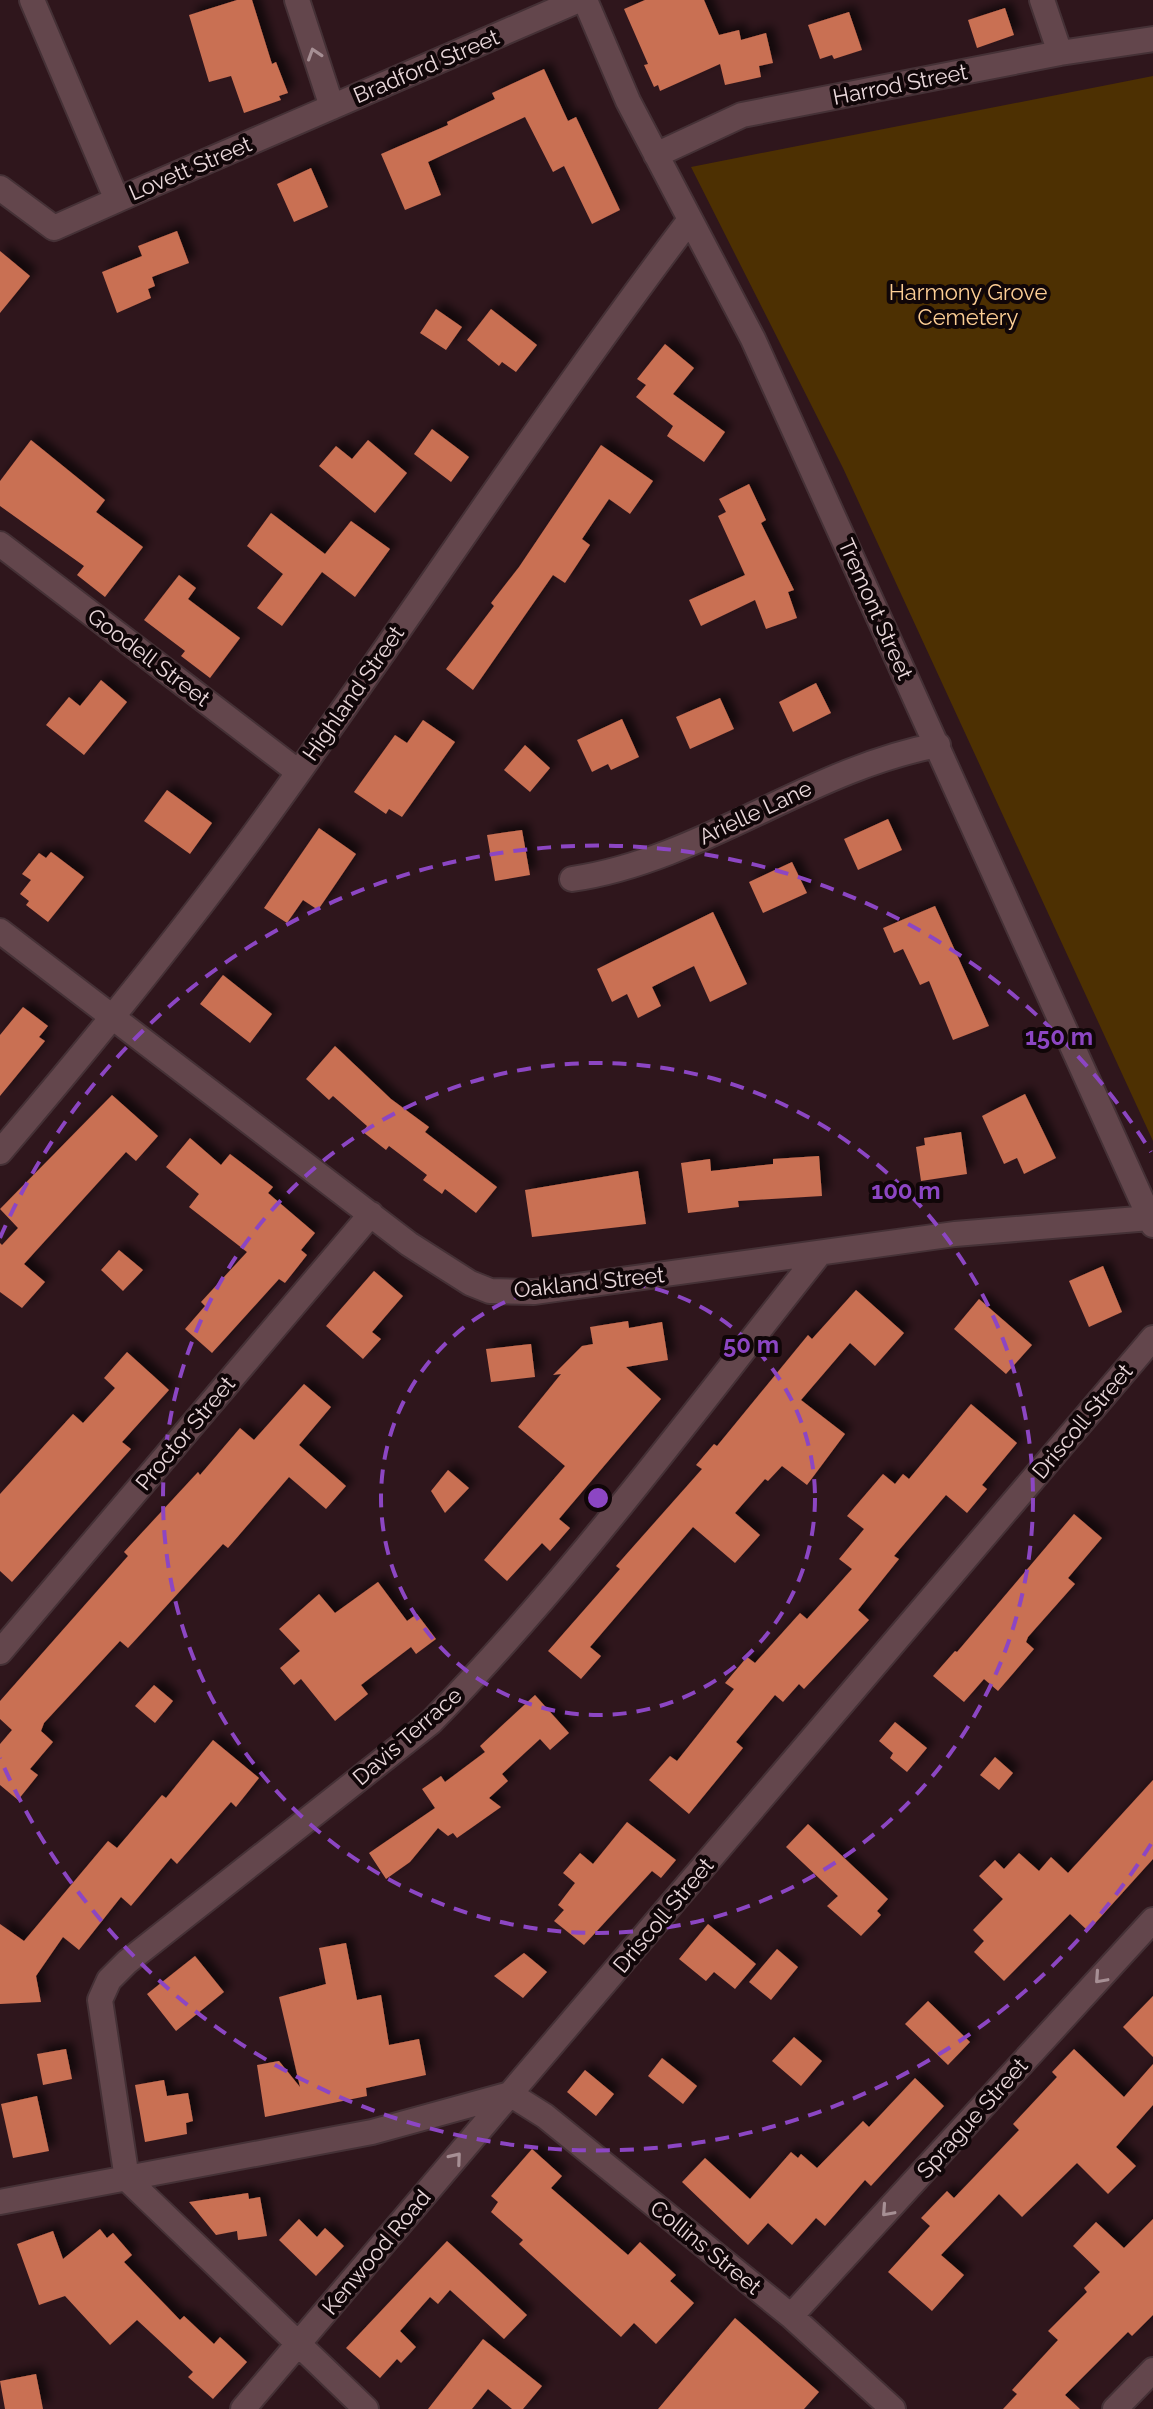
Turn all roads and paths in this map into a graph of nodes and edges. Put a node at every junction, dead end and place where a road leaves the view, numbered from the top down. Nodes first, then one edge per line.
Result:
1 (32, 0) edge
2 (297, 0) edge
3 (582, 0) edge
4 (1042, 0) edge
5 (1153, 39) edge
6 (1060, 53) junction
7 (332, 107) junction
8 (656, 155) junction
9 (0, 188) edge
10 (117, 200) junction
11 (689, 221) junction
12 (0, 544) edge
13 (938, 745) junction
14 (297, 771) junction
15 (572, 879) dead end
16 (0, 931) edge
17 (112, 1020) junction
18 (0, 1152) edge
19 (371, 1214) junction
20 (1152, 1221) edge
21 (820, 1253) junction
22 (1153, 1338) edge
23 (0, 1652) edge
24 (1153, 1920) edge
25 (510, 2094) junction
26 (127, 2179) junction
27 (0, 2202) edge
28 (791, 2316) junction
29 (297, 2345) junction
30 (1153, 2370) edge
31 (243, 2409) edge
32 (366, 2409) edge
33 (893, 2409) edge
34 (1115, 2409) edge

1 - 10 street, Lovett Street
7 -> 2 street, Bradford Street
3 - 7 street, Bradford Street
3 - 8 street, Tremont Street
4 - 6 street
5 - 6 street, Harrod Street
6 - 8 street, Harrod Street
7 - 10 street, Lovett Street
8 - 11 street, Tremont Street
9 - 10 street
11 - 13 street, Tremont Street
11 - 14 street, Highland Street
12 - 14 street, Goodell Street
13 - 15 street, Arielle Lane
13 - 20 street, Tremont Street
14 - 17 street, Highland Street
16 - 17 street, Oakland Street
17 - 18 street, Highland Street
17 - 19 street, Oakland Street
19 - 21 street, Oakland Street
19 - 23 street, Proctor Street
20 - 21 street, Oakland Street
21 - 26 street, Davis Terrace
22 - 25 street, Driscoll Street
24 -> 28 street, Sprague Street
25 - 26 street
25 - 28 street, Collins Street
29 -> 25 street, Kenwood Road
26 - 27 street
26 - 29 street
28 - 33 street, Collins Street
29 - 31 street, Kenwood Road
29 - 32 street
30 - 34 street

